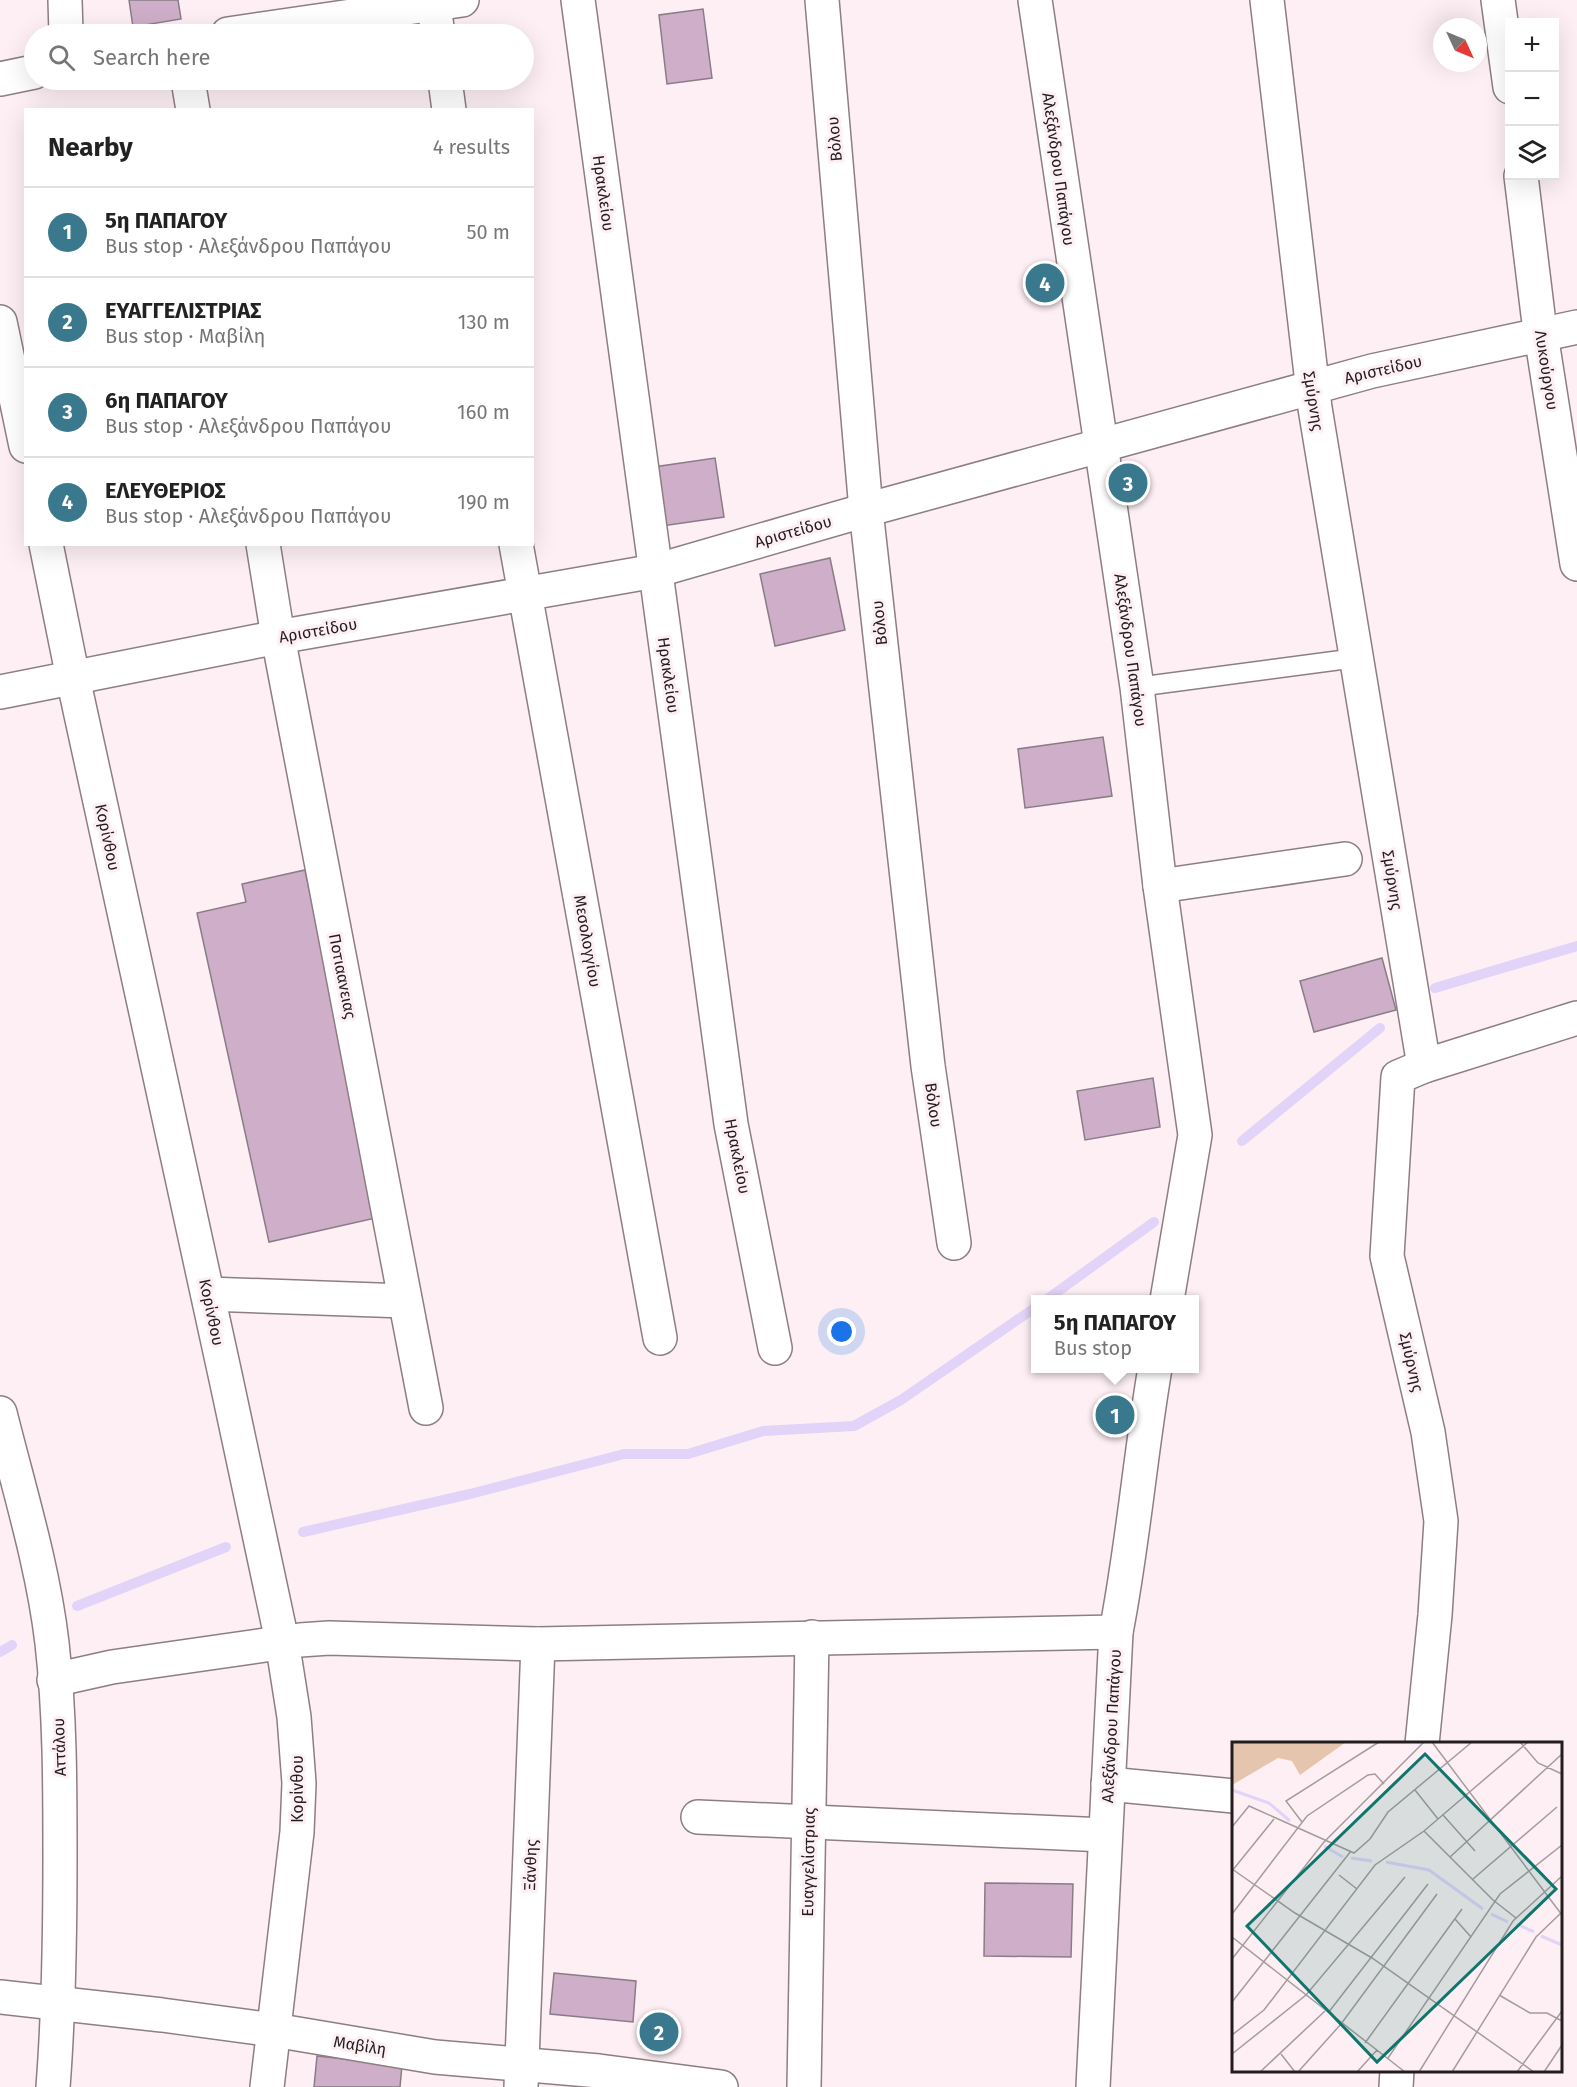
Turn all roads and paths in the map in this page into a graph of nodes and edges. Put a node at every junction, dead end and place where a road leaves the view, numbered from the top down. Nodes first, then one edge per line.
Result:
1 (65, 0) edge
2 (578, 0) edge
3 (822, 0) edge
4 (1035, 0) edge
5 (1267, 0) edge
6 (1498, 0) edge
7 (441, 10) edge
8 (66, 24) edge
9 (317, 24) edge
10 (1507, 72) edge
11 (24, 74) edge
12 (0, 79) edge
13 (190, 90) edge
14 (446, 90) edge
15 (193, 108) edge
16 (449, 108) edge
17 (1522, 180) edge
18 (0, 322) edge
19 (1577, 327) edge
20 (1541, 334) junction
21 (1312, 387) junction
22 (24, 436) edge
23 (1101, 446) junction
24 (866, 510) junction
25 (46, 546) edge
26 (263, 546) edge
27 (516, 546) edge
28 (1577, 564) edge
29 (654, 571) junction
30 (524, 595) junction
31 (278, 637) junction
32 (1356, 658) junction
33 (73, 678) junction
34 (1137, 687) junction
35 (0, 692) edge
36 (1344, 859) dead end
37 (1160, 886) junction
38 (1577, 1018) edge
39 (1424, 1066) junction
40 (954, 1243) dead end
41 (208, 1294) junction
42 (1168, 1295) edge
43 (405, 1301) junction
44 (660, 1338) dead end
45 (775, 1348) dead end
46 (1154, 1373) edge
47 (426, 1408) dead end
48 (0, 1413) edge
49 (1116, 1632) junction
50 (812, 1637) junction
51 (282, 1641) junction
52 (538, 1644) junction
53 (54, 1680) junction
54 (1422, 1742) edge
55 (1108, 1784) junction
56 (1232, 1796) edge
57 (698, 1817) dead end
58 (809, 1822) junction
59 (1105, 1835) junction
60 (0, 1997) edge
61 (58, 2003) junction
62 (273, 2030) junction
63 (1397, 2072) edge
64 (522, 2076) edge
65 (52, 2087) edge
66 (267, 2087) edge
67 (721, 2087) edge
68 (804, 2087) edge
69 (1093, 2087) edge
70 (1396, 2087) edge

1 - 8 street
2 - 29 street, Ηρακλείου
3 - 24 street, Βόλου
4 - 23 street, Αλεξάνδρου Παπάγου
5 - 21 street, Σμύρνης
6 - 10 street
7 - 9 street
11 - 12 street
13 - 15 street
14 - 16 street
17 - 20 street, Λυκούργου
18 - 22 street
19 - 20 street, Αριστείδου
20 - 21 street, Αριστείδου
20 - 28 street, Λυκούργου
21 - 23 street, Αριστείδου
21 - 32 street, Σμύρνης
23 - 24 street, Αριστείδου
23 - 34 street, Αλεξάνδρου Παπάγου
24 - 29 street, Αριστείδου
24 - 40 street, Βόλου
25 - 33 street, Κορίνθου
26 - 31 street, Ποτιαανειας
27 - 30 street, Μεσολογγίου
29 - 30 street, Αριστείδου
29 - 45 street, Ηρακλείου
30 - 31 street, Αριστείδου
30 - 44 street, Μεσολογγίου
31 - 33 street, Αριστείδου
31 - 43 street, Ποτιαανειας
32 - 34 lane
32 - 39 street, Σμύρνης
33 - 35 street, Αριστείδου
33 - 41 street, Κορίνθου
34 - 37 street, Αλεξάνδρου Παπάγου
36 - 37 street
37 - 42 street, Αλεξάνδρου Παπάγου
38 - 39 street
39 - 54 street, Σμύρνης
41 - 43 street
41 - 51 street, Κορίνθου
43 - 47 street, Ποτιαανειας
46 - 49 street, Αλεξάνδρου Παπάγου
48 - 53 street, Αττάλου
49 - 50 street
49 - 55 street, Αλεξάνδρου Παπάγου
50 - 52 street
50 - 58 street, Ευαγγελίστριας
51 - 52 street
51 - 53 street
51 - 62 street, Κορίνθου
52 - 64 street, Ξάνθης
53 - 61 street, Αττάλου
55 - 56 street
55 - 59 street, Αλεξάνδρου Παπάγου
57 - 58 street
58 - 59 street
58 - 68 street, Ευαγγελίστριας
59 - 69 street, Αλεξάνδρου Παπάγου
60 - 61 street, Μαβίλη
61 - 62 street, Μαβίλη
61 - 65 street, Αττάλου
62 - 64 street, Μαβίλη
62 - 66 street, Κορίνθου
63 - 70 street
64 - 67 street, Μαβίλη

